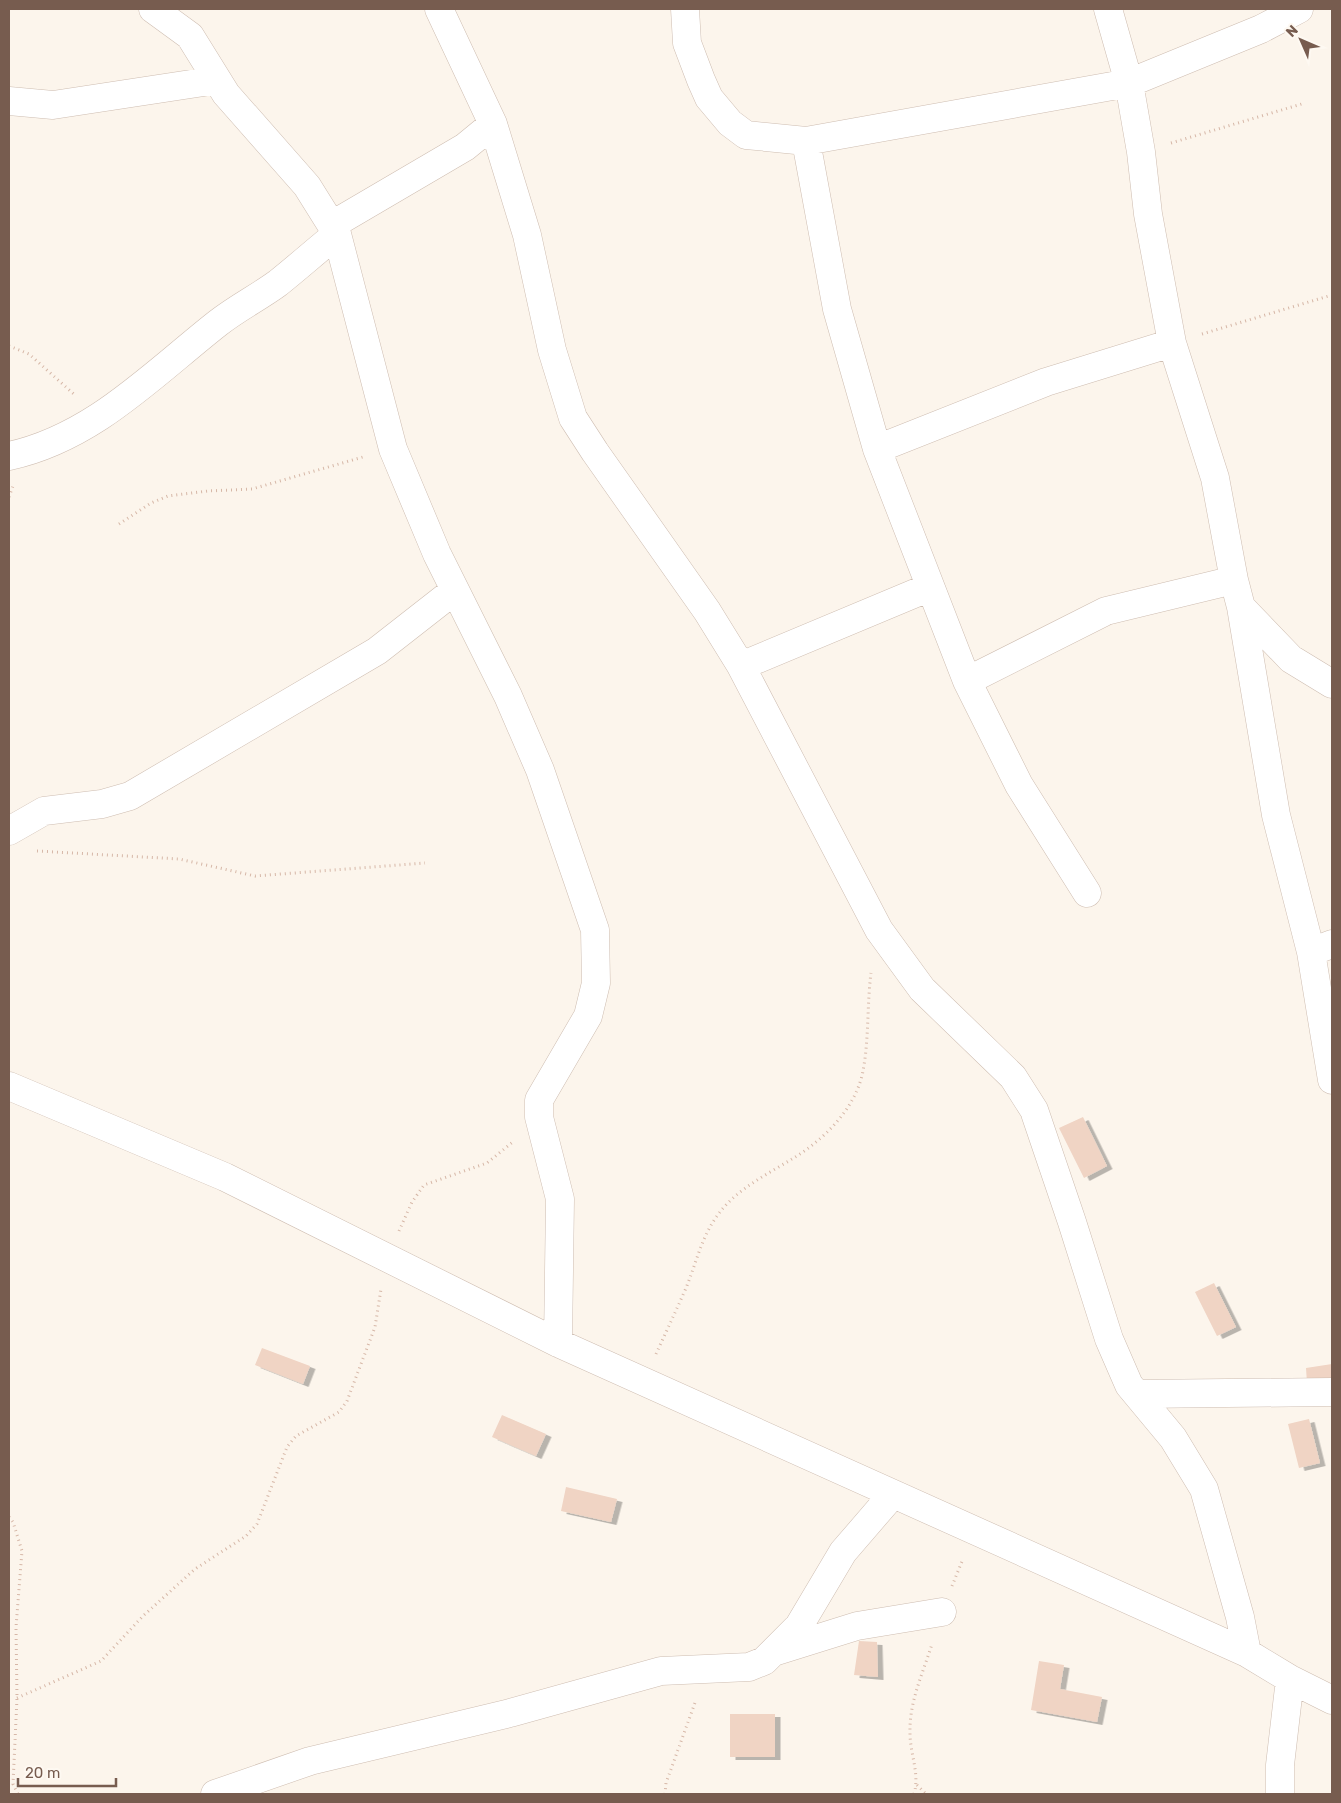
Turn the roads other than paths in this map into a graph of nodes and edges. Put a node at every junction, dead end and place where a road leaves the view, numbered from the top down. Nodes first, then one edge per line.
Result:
1 (153, 9) edge
2 (439, 9) edge
3 (685, 9) edge
4 (1108, 9) edge
5 (1299, 9) edge
6 (217, 80) junction
7 (1129, 83) junction
8 (9, 100) edge
9 (493, 124) junction
10 (806, 140) junction
11 (334, 230) junction
12 (1172, 343) junction
13 (877, 449) junction
14 (9, 456) edge
15 (1234, 580) junction
16 (930, 587) junction
17 (455, 590) junction
18 (1241, 607) junction
19 (741, 666) junction
20 (967, 681) junction
21 (1332, 684) edge
22 (18, 841) edge
23 (1087, 892) dead end
24 (1321, 948) edge
25 (1332, 1080) edge
26 (9, 1086) edge
27 (558, 1343) junction
28 (1332, 1392) edge
29 (1137, 1394) junction
30 (893, 1494) junction
31 (942, 1612) road end
32 (775, 1652) junction
33 (1247, 1653) junction
34 (1290, 1679) junction
35 (1332, 1700) edge
36 (215, 1794) edge
37 (1280, 1794) edge

1 - 6 street
2 - 9 street
3 - 10 street
4 - 7 street
5 - 7 street
6 - 8 street
6 - 11 street
7 - 10 street
7 - 12 street
9 - 11 street
9 - 19 street
10 - 13 street
11 - 14 street
11 - 17 street
12 - 13 street
12 - 15 street
13 - 16 street
15 - 18 street
15 - 20 street
16 - 19 street
16 - 20 street
17 - 22 street
17 - 27 street
18 - 21 street
18 - 24 street
19 - 29 street
20 - 23 street
24 - 25 street
26 - 27 street
27 - 30 street
28 - 29 street
29 - 33 street
30 - 32 street
30 - 33 street
31 - 32 street
32 - 36 street
33 - 34 street
34 - 35 street
34 - 37 street

